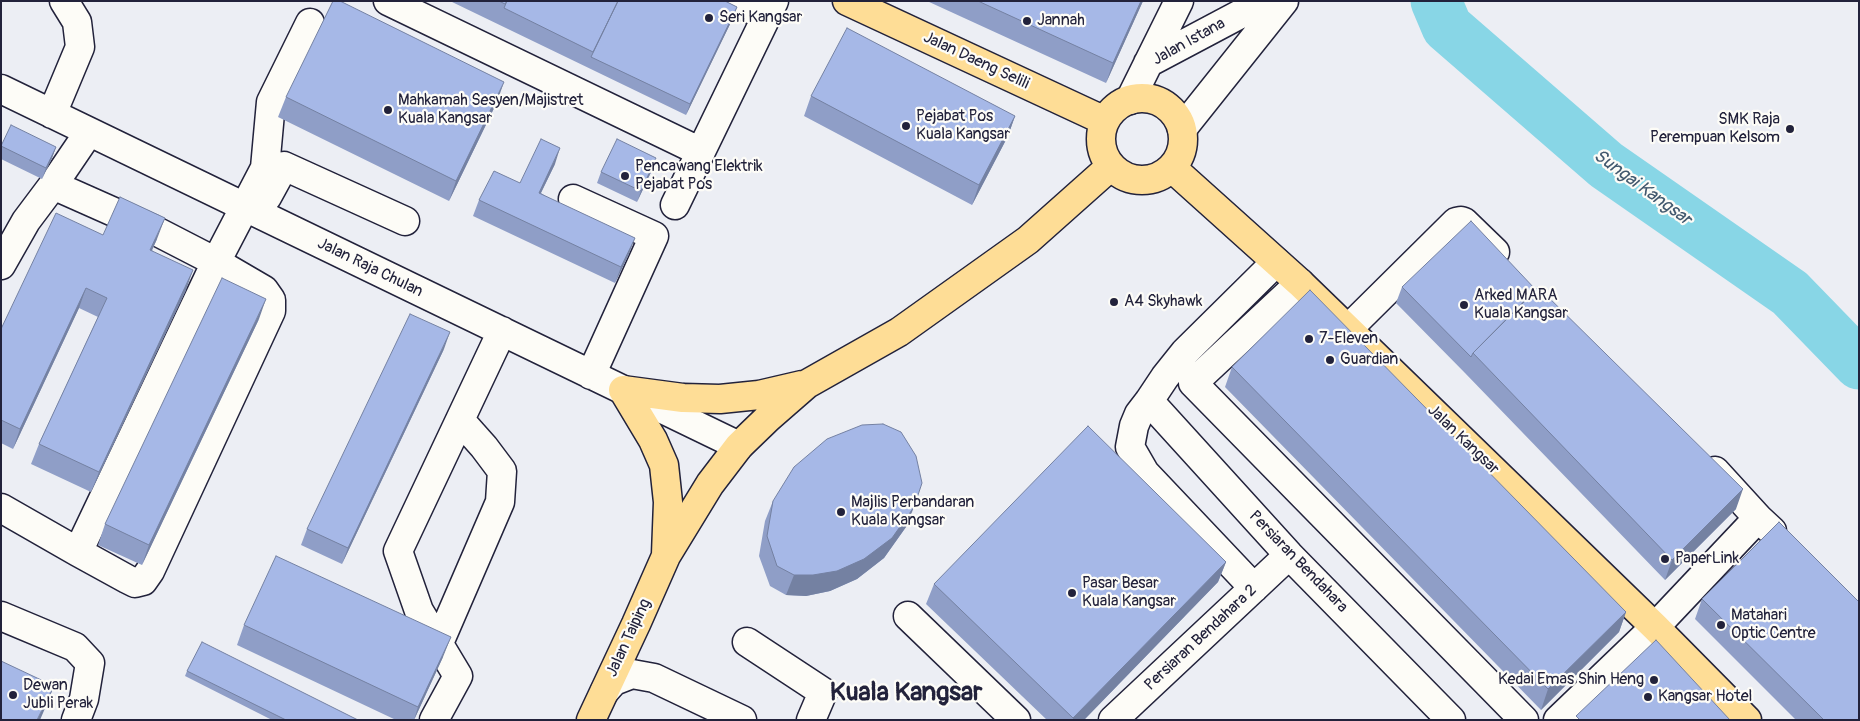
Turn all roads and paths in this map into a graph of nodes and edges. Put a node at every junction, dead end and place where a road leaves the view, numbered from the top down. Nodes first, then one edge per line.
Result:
1 (64, 1) edge
2 (388, 1) edge
3 (734, 1) edge
4 (847, 1) edge
5 (1179, 1) edge
6 (1266, 1) edge
7 (1284, 1) edge
8 (770, 9) edge
9 (310, 23) dead end
10 (1148, 64) junction
11 (1, 89) edge
12 (1130, 100) junction
13 (52, 114) junction
14 (1105, 121) junction
15 (1182, 129) junction
16 (89, 132) junction
17 (701, 152) junction
18 (1110, 167) junction
19 (1172, 168) junction
20 (52, 185) junction
21 (573, 199) dead end
22 (675, 206) dead end
23 (251, 210) junction
24 (405, 221) dead end
25 (216, 262) junction
26 (1276, 262) junction
27 (1, 266) edge
28 (1514, 270) edge
29 (1300, 284) junction
30 (1348, 329) junction
31 (502, 331) junction
32 (591, 375) junction
33 (807, 384) junction
34 (623, 390) junction
35 (1149, 401) junction
36 (460, 420) junction
37 (739, 446) junction
38 (1698, 452) edge
39 (1, 508) edge
40 (1758, 518) junction
41 (1787, 544) edge
42 (78, 552) junction
43 (1289, 555) junction
44 (666, 556) junction
45 (1254, 588) junction
46 (1, 616) edge
47 (908, 616) dead end
48 (636, 624) junction
49 (1655, 627) junction
50 (747, 642) dead end
51 (439, 643) junction
52 (654, 678) junction
53 (605, 691) junction
54 (694, 710) edge
55 (1434, 714) edge
56 (76, 720) edge
57 (434, 720) edge
58 (591, 720) edge
59 (742, 720) edge
60 (811, 720) edge
61 (1016, 720) edge
62 (1114, 720) edge
63 (1524, 720) edge
64 (1558, 720) edge
65 (1746, 720) edge

1 - 13 street
2 - 17 street
3 - 8 street
4 - 14 main road, Jalan Daeng Selili
5 - 10 street
6 - 10 street, Jalan Istana
7 - 15 street
8 - 17 street
9 - 23 street
10 - 12 street, Jalan Istana
11 - 13 street, Jalan Raja Chulan
12 - 14 main road
12 - 15 main road
13 - 16 street, Jalan Raja Chulan
14 - 18 main road
15 - 19 main road
16 - 20 street
16 - 23 street, Jalan Raja Chulan
17 - 22 street
18 - 19 main road
18 - 33 main road
19 - 26 main road, Jalan Kangsar
20 - 25 street
20 - 27 street
21 - 32 street
23 - 24 street
23 - 25 street
23 - 31 street, Jalan Raja Chulan
25 - 42 street
25 - 42 street
26 - 29 main road, Jalan Kangsar
26 - 35 street
28 - 30 street
29 - 30 main road, Jalan Kangsar
29 - 63 street
30 - 49 main road, Jalan Kangsar
31 - 32 street, Jalan Raja Chulan
31 - 36 street
32 - 34 street, Jalan Raja Chulan
33 - 34 main road
33 - 37 main road
34 - 37 street, Jalan Raja Chulan
34 - 44 main road
35 - 43 street, Persiaran Bendahara
35 - 45 street
36 - 51 street
36 - 51 street
37 - 44 main road
38 - 40 street
39 - 42 street
40 - 41 street
40 - 49 street
43 - 45 street, Persiaran Bendahara 2
43 - 55 street, Persiaran Bendahara
44 - 48 main road, Jalan Taiping
45 - 62 street, Persiaran Bendahara 2
46 - 56 street
47 - 61 street
48 - 52 street
48 - 53 main road, Jalan Taiping
49 - 64 street
49 - 65 main road, Jalan Kangsar
50 - 60 street
51 - 57 street
52 - 53 street
52 - 54 street
53 - 58 main road, Jalan Taiping
54 - 59 street

